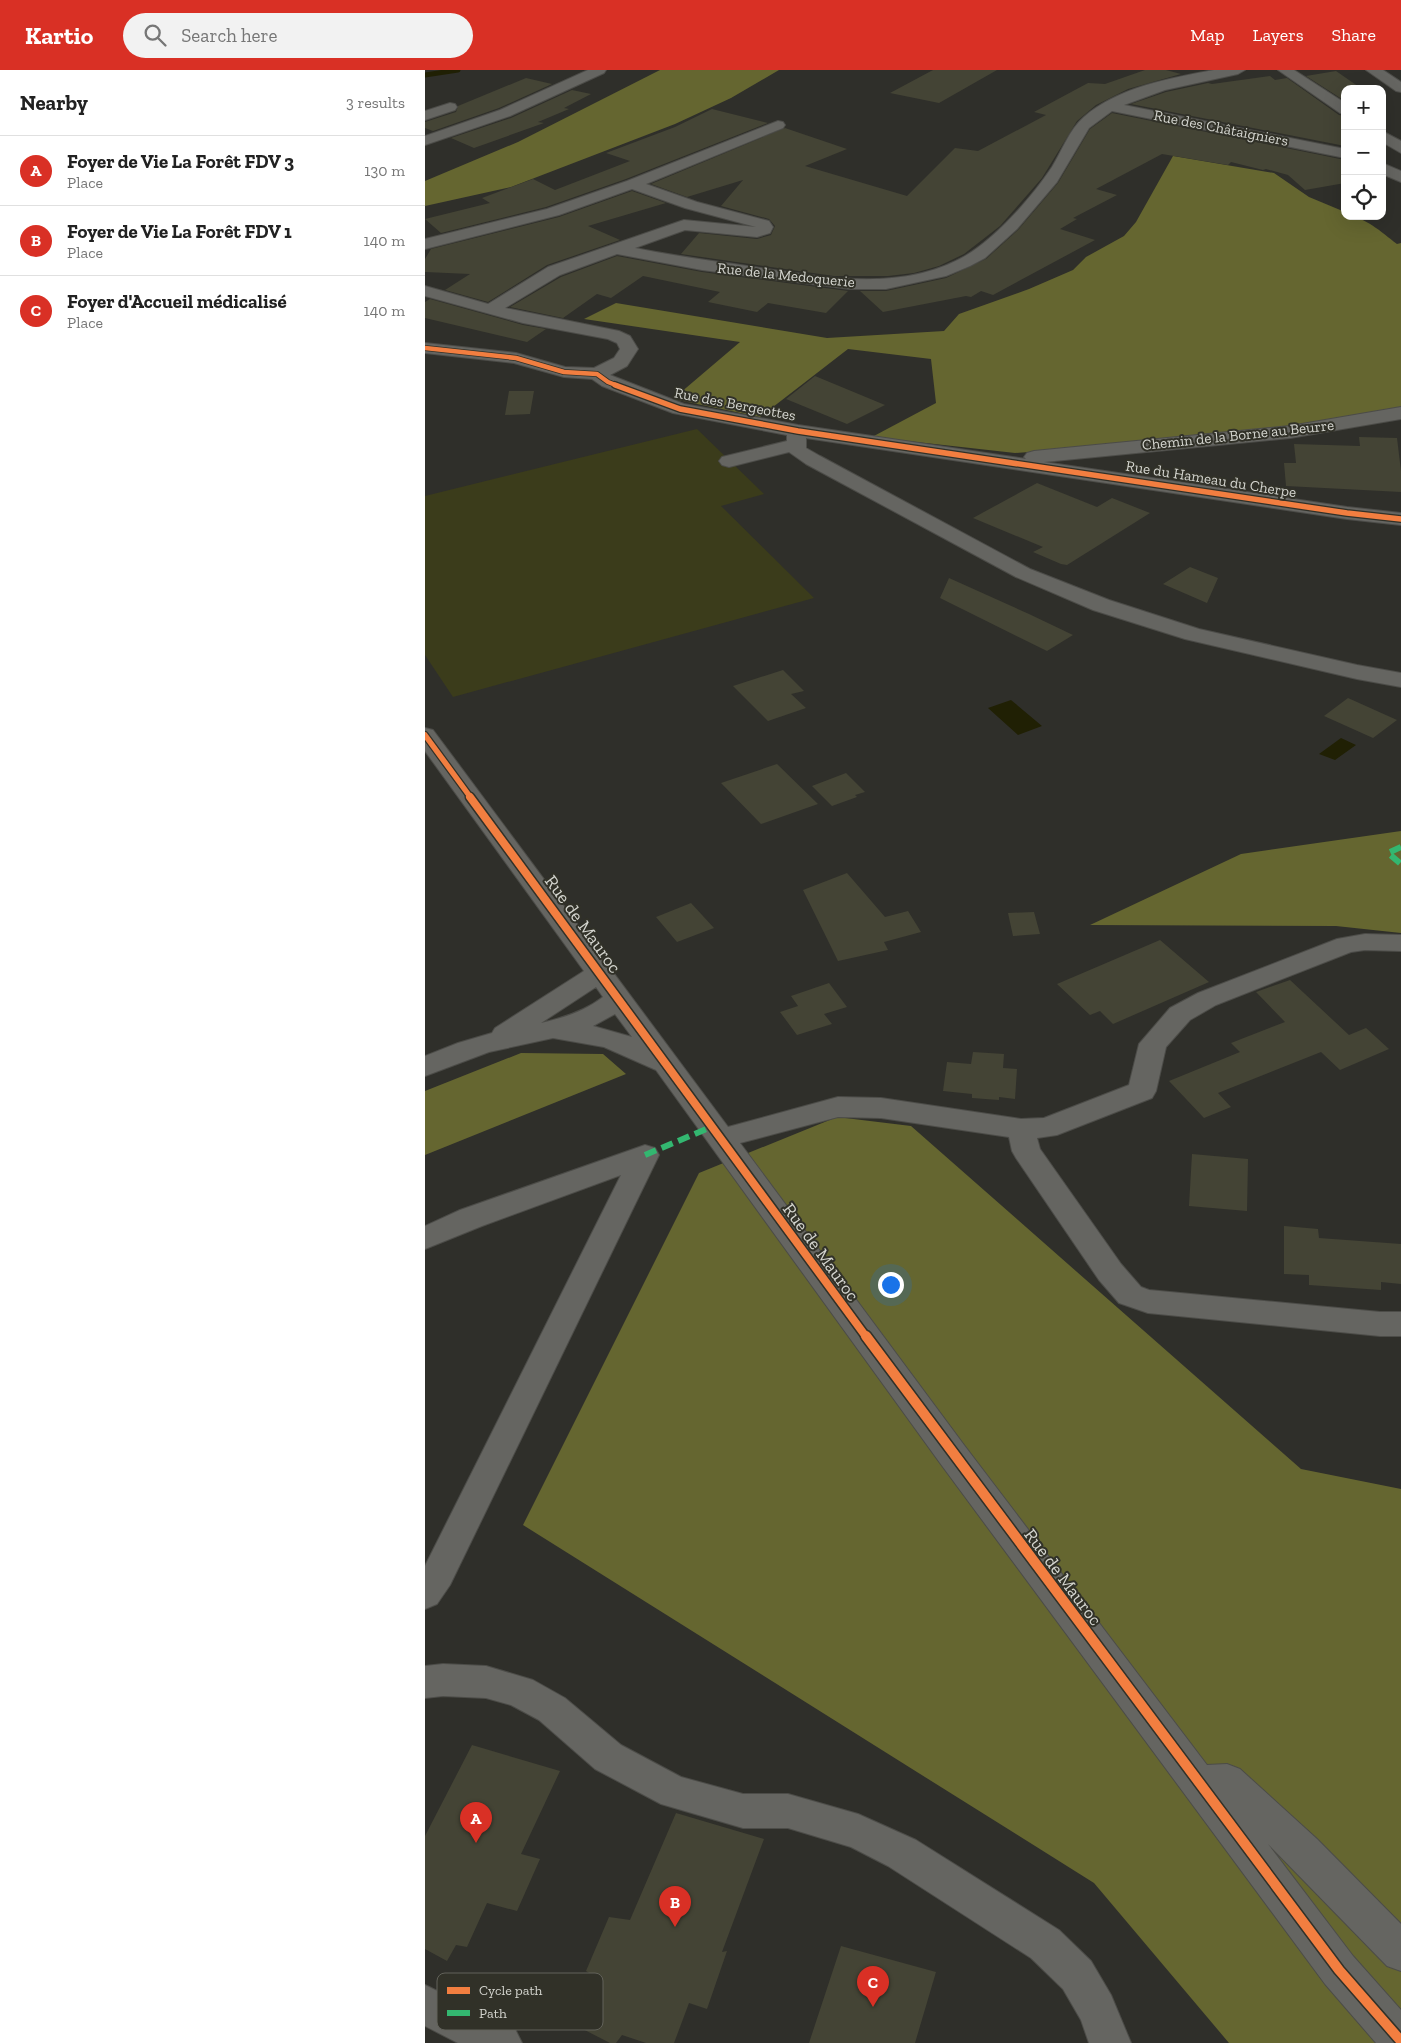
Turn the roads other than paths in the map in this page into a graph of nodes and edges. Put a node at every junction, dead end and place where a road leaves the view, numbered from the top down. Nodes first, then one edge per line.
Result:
1 (599, 70) edge
2 (1189, 70) edge
3 (1238, 70) edge
4 (1285, 70) edge
5 (1373, 70) edge
6 (1206, 75) junction
7 (1401, 88) edge
8 (1110, 106) junction
9 (450, 107) dead end
10 (1341, 107) edge
11 (425, 116) edge
12 (778, 125) dead end
13 (1386, 139) edge
14 (425, 141) edge
15 (1401, 148) edge
16 (1341, 150) edge
17 (1386, 170) edge
18 (1401, 177) edge
19 (632, 184) junction
20 (691, 205) junction
21 (684, 225) junction
22 (425, 244) edge
23 (616, 249) junction
24 (425, 291) edge
25 (490, 310) junction
26 (425, 348) edge
27 (597, 374) junction
28 (1401, 413) edge
29 (797, 438) junction
30 (729, 461) dead end
31 (1017, 464) junction
32 (1401, 519) edge
33 (1401, 680) edge
34 (425, 735) edge
35 (1401, 943) edge
36 (600, 972) junction
37 (619, 998) junction
38 (548, 1031) junction
39 (492, 1042) junction
40 (665, 1064) junction
41 (425, 1067) edge
42 (1021, 1129) junction
43 (720, 1139) junction
44 (425, 1238) edge
45 (1401, 1324) edge
46 (425, 1594) edge
47 (425, 1682) edge
48 (1199, 1782) junction
49 (1401, 1952) edge
50 (425, 2005) edge
51 (437, 2011) edge
52 (475, 2030) edge
53 (1401, 2041) edge
54 (501, 2043) edge
55 (1110, 2043) edge

1 - 14 street
2 - 6 street
3 - 6 street, Rue de la Medoquerie
4 - 10 street
5 - 7 street
6 - 8 street, Rue de la Medoquerie
8 - 16 street, Rue des Châtaigniers
8 - 23 street, Rue de la Medoquerie
9 - 11 street
12 - 19 street
13 - 15 street
17 - 18 street
19 - 20 street
19 - 22 street
20 - 21 street
20 - 21 street
21 - 23 street
23 - 25 street
24 - 25 street
25 - 27 street
26 - 27 street, Rue des Bergeottes
27 - 29 street, Rue des Bergeottes
28 - 31 street, Chemin de la Borne au Beurre
29 - 30 street
29 - 31 street, Rue des Bergeottes
29 - 33 street
31 - 32 street, Rue du Hameau du Cherpe
34 - 36 street, Rue de Mauroc
35 - 42 street
36 - 37 street, Rue de Mauroc
36 - 39 street
37 - 38 street
37 - 40 street, Rue de Mauroc
38 - 39 street
38 - 40 street
39 - 41 street
40 - 43 street, Rue de Mauroc
42 - 43 street
42 - 45 street
43 - 48 street, Rue de Mauroc
44 - 46 street
47 - 55 street
48 - 49 street
48 - 53 street, Rue de Mauroc
50 - 51 street
52 - 54 street

